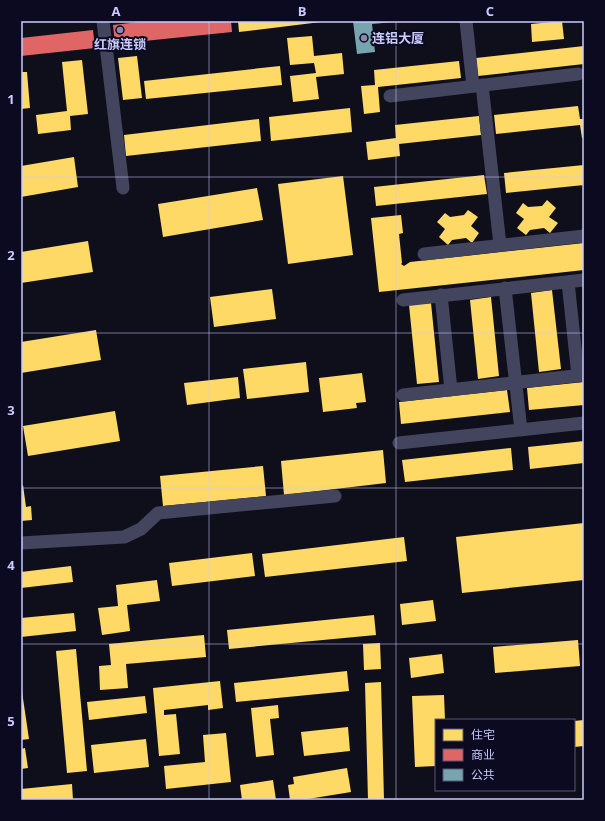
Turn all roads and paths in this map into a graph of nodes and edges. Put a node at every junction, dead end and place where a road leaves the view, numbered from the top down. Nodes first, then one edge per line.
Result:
1 (103, 21) edge
2 (466, 21) edge
3 (578, 74) dead end
4 (478, 86) junction
5 (390, 96) dead end
6 (123, 188) dead end
7 (584, 236) edge
8 (500, 246) junction
9 (424, 254) dead end
10 (584, 280) edge
11 (568, 282) junction
12 (505, 288) junction
13 (441, 295) junction
14 (402, 300) dead end
15 (581, 376) edge
16 (516, 383) junction
17 (452, 390) junction
18 (403, 395) dead end
19 (584, 423) edge
20 (521, 430) junction
21 (400, 443) dead end
22 (335, 496) dead end
23 (21, 543) edge

1 - 6 street
2 - 4 street
3 - 4 street
4 - 5 street
4 - 8 street
7 - 8 street
8 - 9 street
10 - 11 street
11 - 12 street
11 - 15 street
12 - 13 street
12 - 16 street
13 - 14 street
13 - 17 street
15 - 16 street
16 - 17 street
16 - 20 street
17 - 18 street
19 - 20 street
20 - 21 street
22 - 23 street

